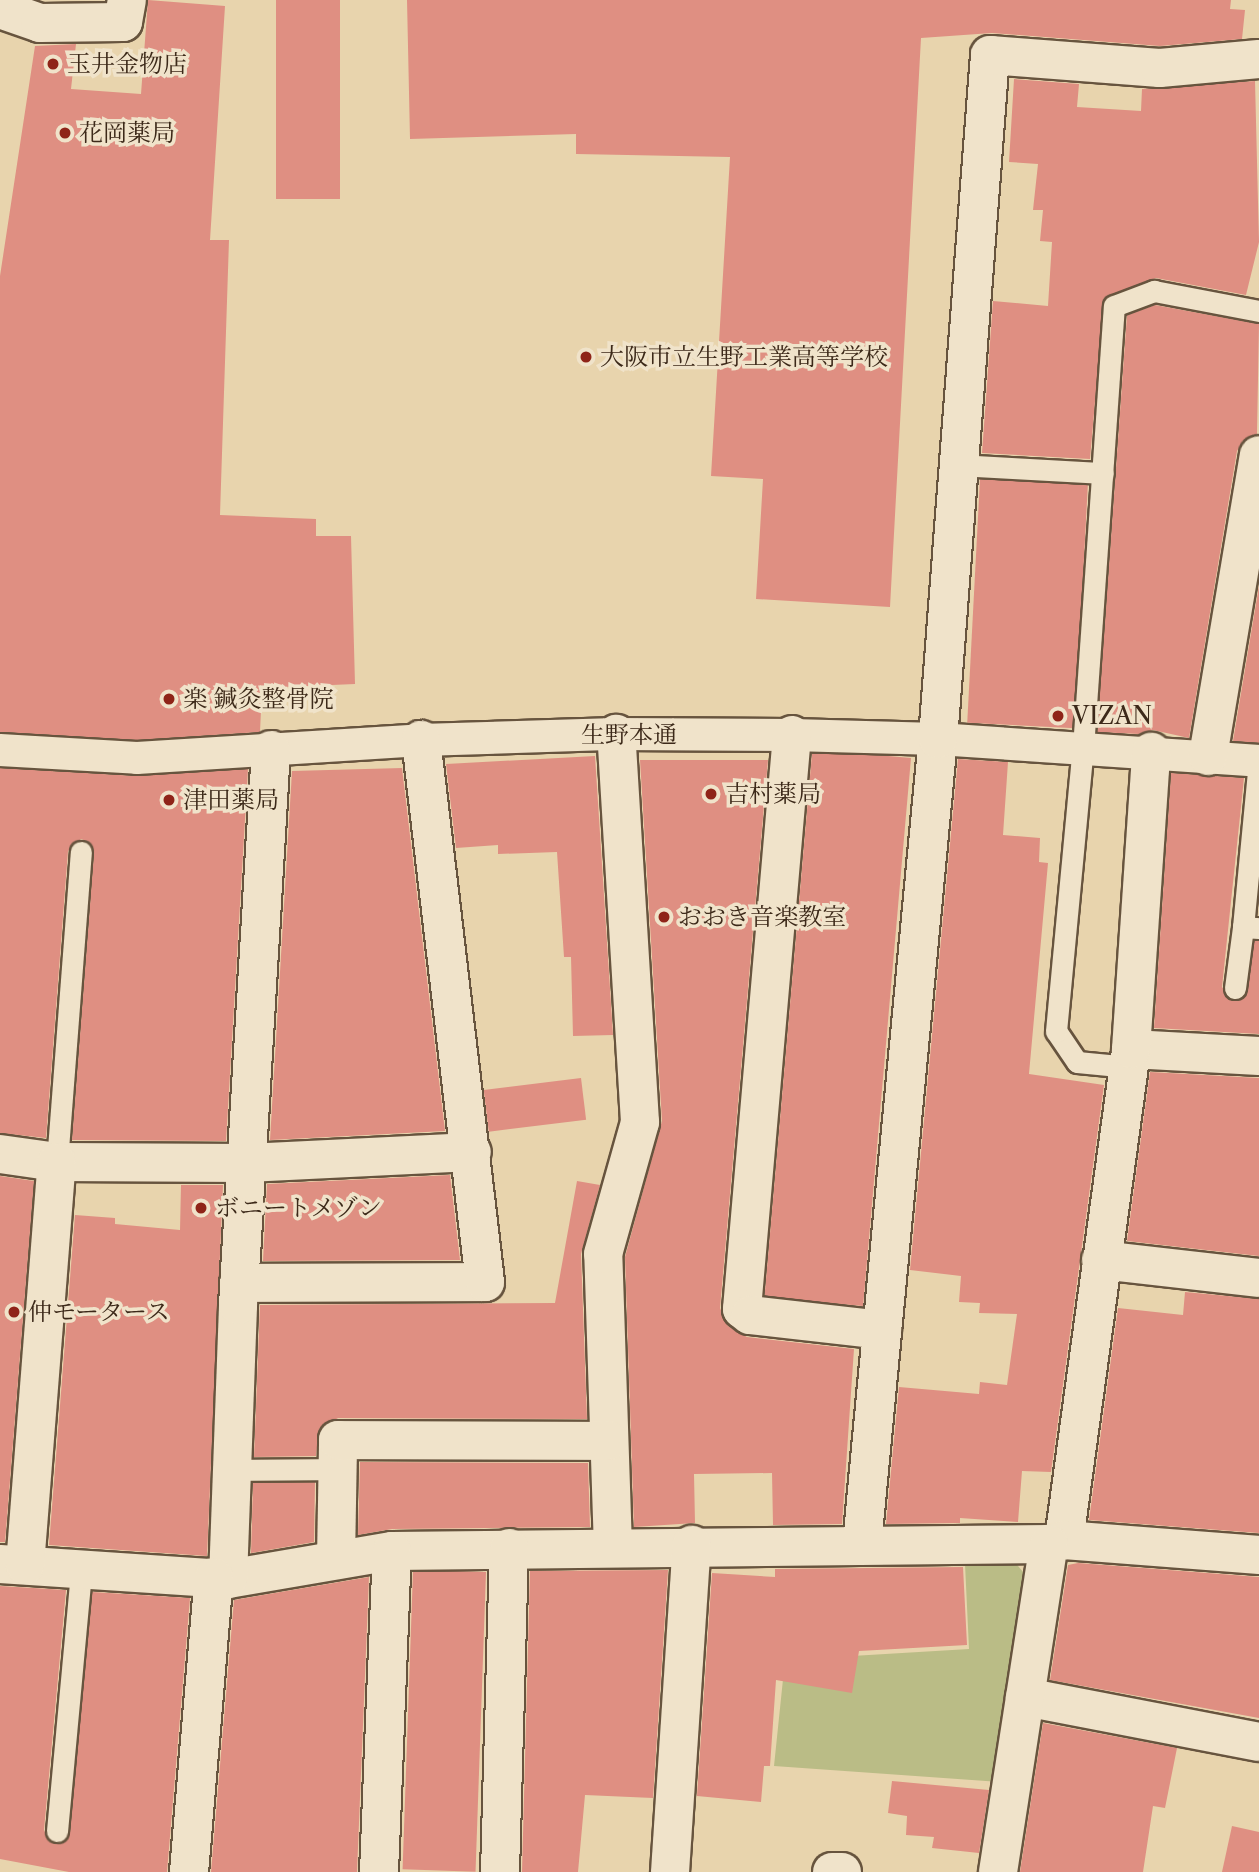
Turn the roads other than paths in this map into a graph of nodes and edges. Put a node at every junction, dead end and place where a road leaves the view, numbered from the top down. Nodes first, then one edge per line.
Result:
1 (127, 0) edge
2 (0, 9) edge
3 (1259, 59) edge
4 (1259, 311) edge
5 (1259, 455) edge
6 (959, 465) junction
7 (1103, 473) junction
8 (1251, 536) edge
9 (616, 734) junction
10 (792, 735) junction
11 (421, 740) junction
12 (938, 740) junction
13 (1083, 748) junction
14 (0, 750) edge
15 (271, 750) junction
16 (1151, 752) junction
17 (1208, 757) junction
18 (1259, 761) edge
19 (81, 852) dead end
20 (1251, 928) edge
21 (1235, 988) dead end
22 (1259, 1056) edge
23 (1130, 1058) junction
24 (472, 1152) junction
25 (0, 1154) edge
26 (57, 1162) junction
27 (247, 1163) junction
28 (1101, 1260) junction
29 (1259, 1278) edge
30 (239, 1283) junction
31 (882, 1330) junction
32 (609, 1441) junction
33 (338, 1469) junction
34 (232, 1470) junction
35 (1057, 1542) junction
36 (862, 1544) junction
37 (692, 1545) junction
38 (509, 1548) junction
39 (613, 1548) junction
40 (392, 1551) junction
41 (1259, 1555) edge
42 (336, 1560) junction
43 (13, 1564) edge
44 (81, 1571) junction
45 (221, 1578) junction
46 (1025, 1697) junction
47 (1259, 1742) edge
48 (57, 1831) dead end
49 (189, 1872) edge
50 (379, 1872) edge
51 (500, 1872) edge
52 (670, 1872) edge
53 (832, 1872) edge
54 (842, 1872) edge
55 (998, 1872) edge

1 - 2 street
3 - 6 street
4 - 7 lane
5 - 8 street
6 - 7 lane
6 - 12 street
7 - 13 lane
8 - 17 street
9 - 10 street, 生野本通
9 - 11 street, 生野本通
9 - 32 street
10 - 12 street, 生野本通
10 - 31 street
11 - 15 street, 生野本通
11 - 24 street
12 - 13 street, 生野本通
12 - 31 street
13 - 16 street, 生野本通
13 - 23 lane
14 - 15 street, 生野本通
15 - 27 street
16 - 17 street, 生野本通
16 - 23 street
17 - 18 street, 生野本通
18 - 20 lane
19 - 26 lane
20 - 21 lane
22 - 23 street
23 - 28 street
24 - 27 street
24 - 30 street
25 - 26 street
26 - 27 street
26 - 43 street
27 - 30 street
28 - 29 street
28 - 35 street
30 - 34 street
31 - 36 street
32 - 33 street
32 - 39 street
33 - 34 lane
33 - 42 street
34 - 45 street
35 - 36 street
35 - 41 street
35 - 46 street
36 - 37 street
37 - 39 street
37 - 52 street
38 - 39 street
38 - 40 street
38 - 51 street
40 - 42 street
40 - 50 street
42 - 45 street
43 - 44 street
44 - 45 street
44 - 48 lane
45 - 49 street
46 - 47 street
46 - 55 street
53 - 54 street

